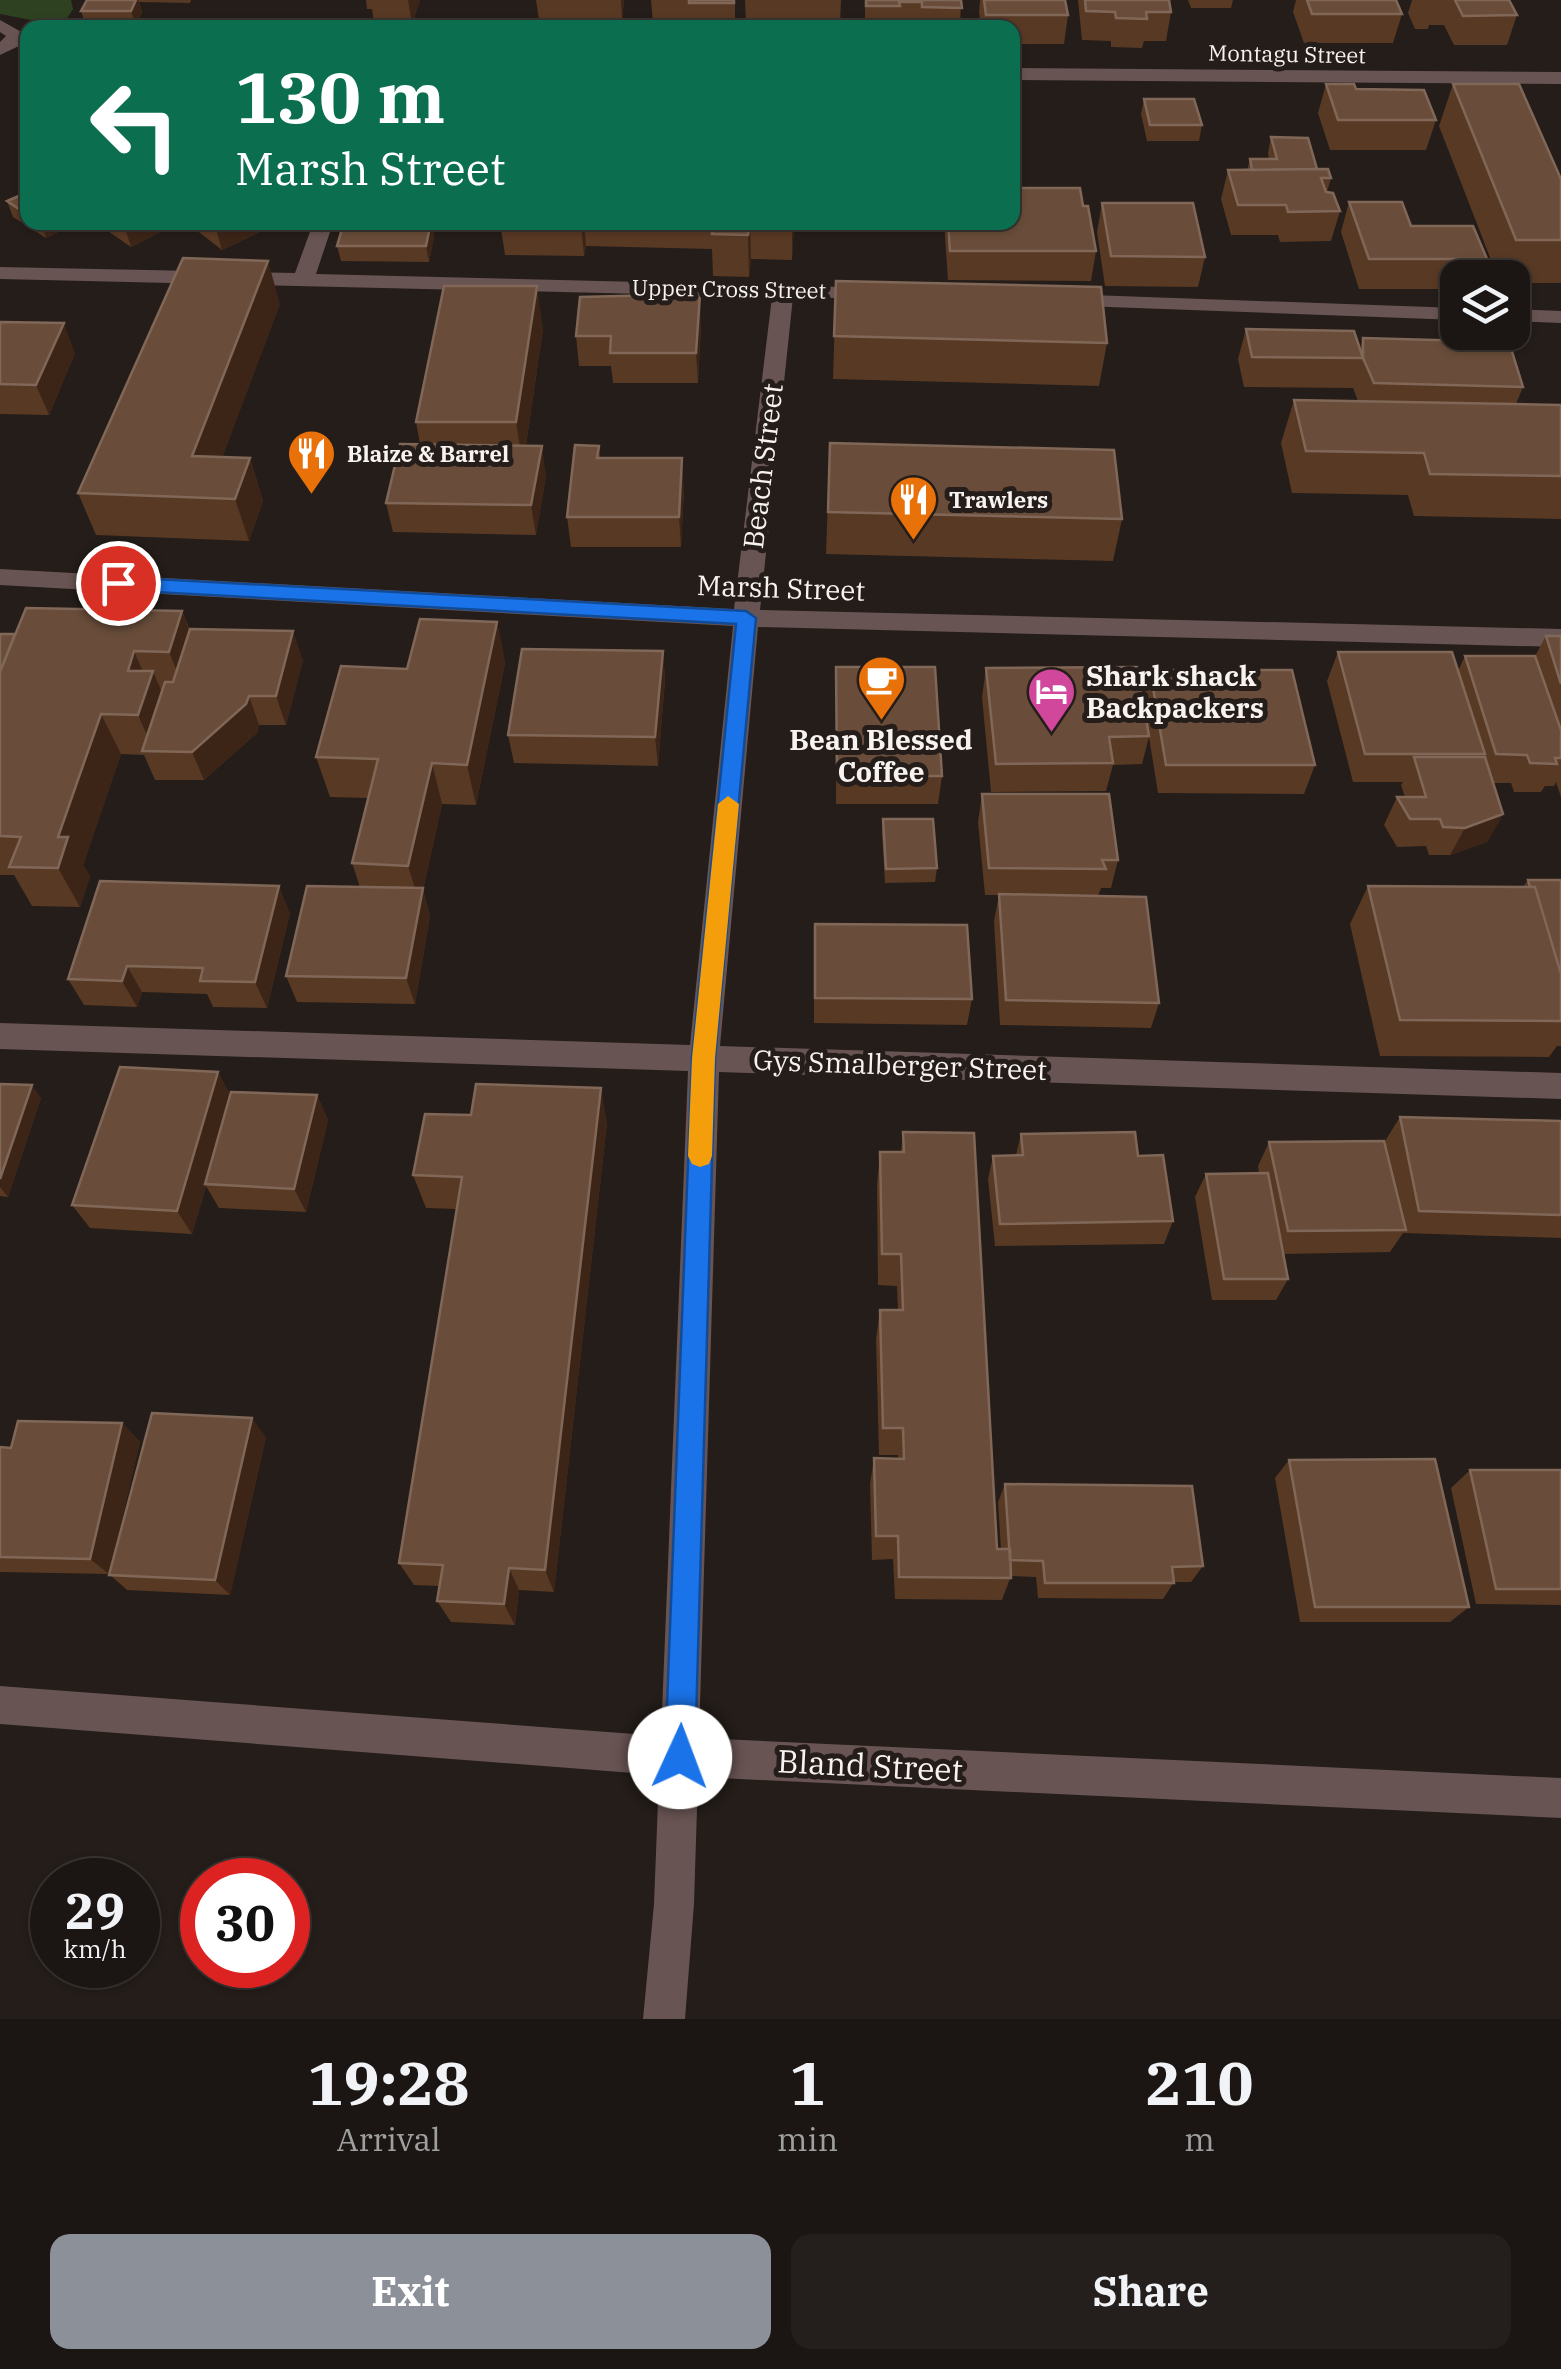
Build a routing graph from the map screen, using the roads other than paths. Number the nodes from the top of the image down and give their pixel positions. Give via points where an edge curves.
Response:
1 (0, 25) edge
2 (13, 44) edge
3 (1020, 74) edge
4 (1561, 78) edge
5 (321, 230) edge
6 (0, 273) edge
7 (304, 279) junction
8 (784, 290) junction
9 (902, 294) edge
10 (1041, 299) edge
11 (1440, 313) edge
12 (1530, 316) edge
13 (1561, 317) edge
14 (0, 576) edge
15 (746, 618) junction
16 (1561, 638) edge
17 (0, 1036) edge
18 (704, 1058) junction
19 (1561, 1086) edge
20 (0, 1705) edge
21 (680, 1757) junction
22 (1561, 1798) edge
23 (664, 2019) edge

1 - 2 street via 14,30
3 - 4 street, Montagu Street
5 - 7 street
6 - 7 street, Upper Cross Street
7 - 8 street, Upper Cross Street
8 - 9 street, Upper Cross Street
8 - 15 street, Beach Street
10 - 11 street
12 - 13 street
14 - 15 street, Marsh Street
15 - 16 street, Marsh Street
15 - 18 street, Beach Street
17 - 18 street, Gys Smalberger Street
18 - 19 street, Gys Smalberger Street
18 - 21 street, Beach Street
20 - 21 street, Bland Street
21 - 22 street, Bland Street
21 - 23 street, Beach Street

